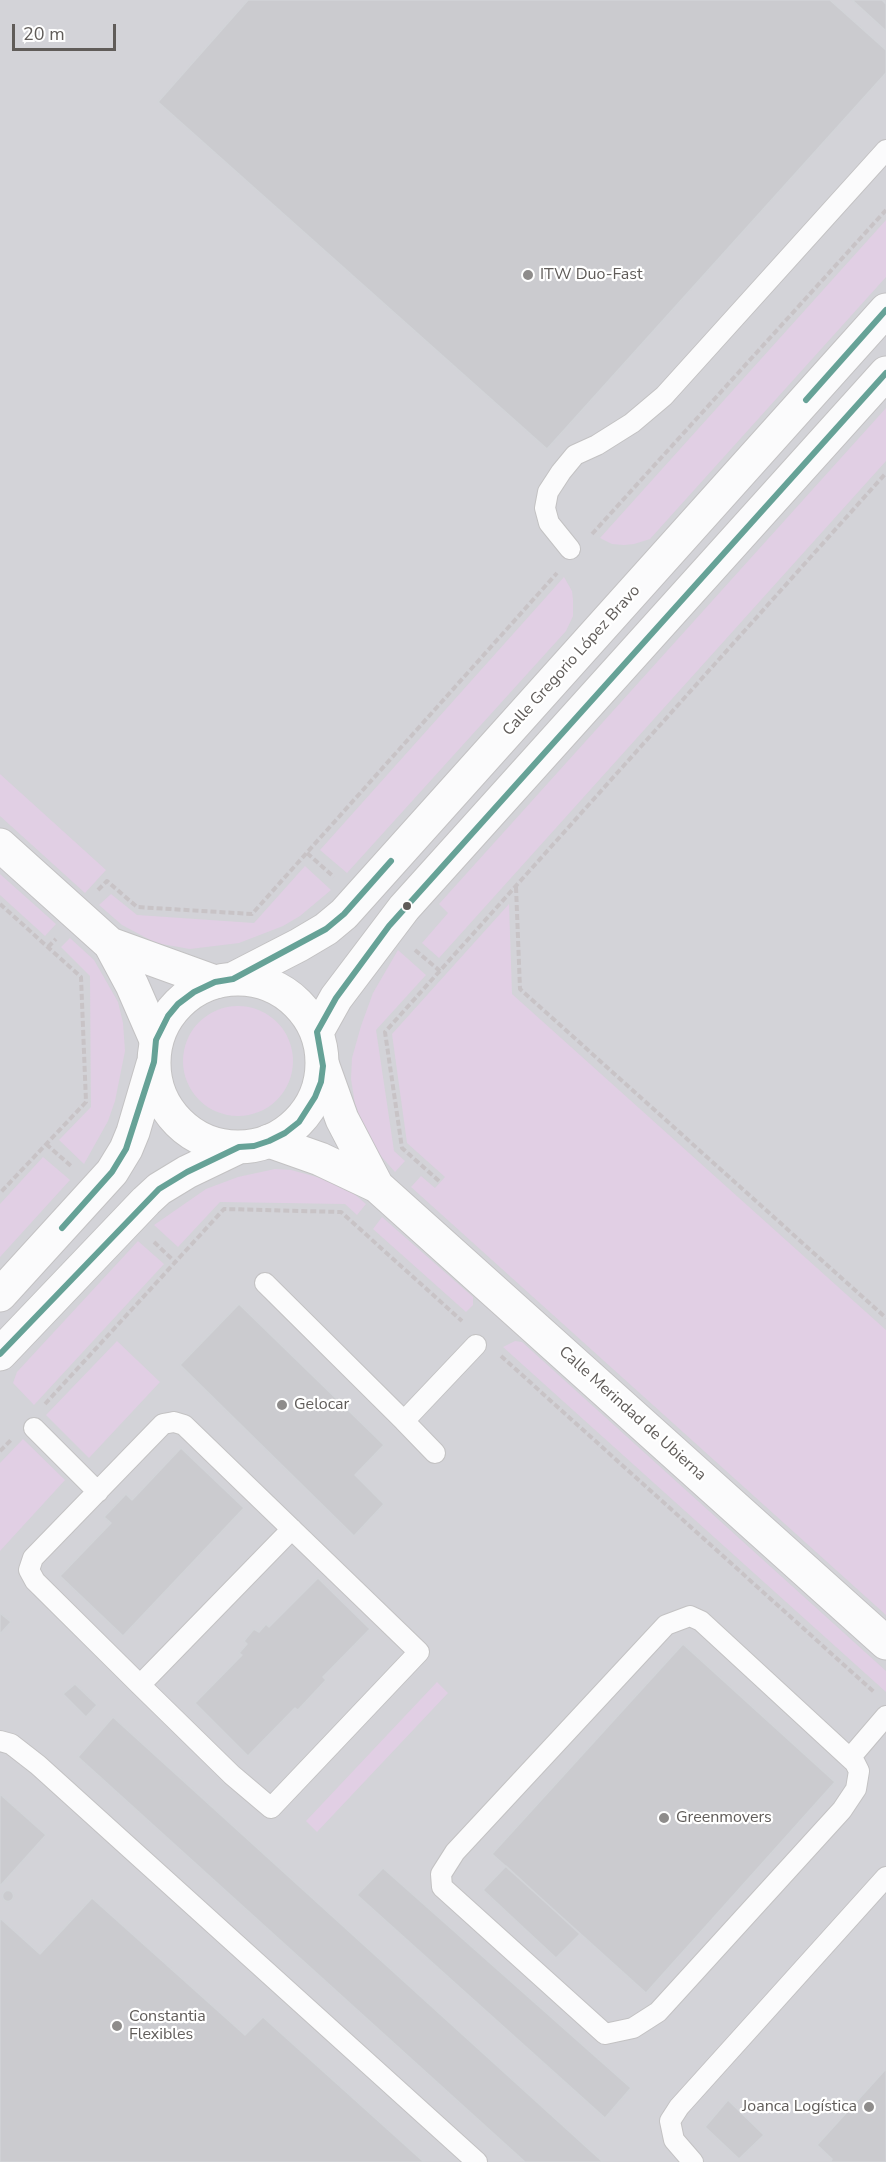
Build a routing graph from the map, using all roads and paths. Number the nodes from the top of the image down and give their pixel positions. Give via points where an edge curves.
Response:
1 (886, 150) edge
2 (886, 210) edge
3 (886, 310) edge
4 (886, 373) edge
5 (886, 473) edge
6 (591, 536) dead end
7 (570, 549) dead end
8 (560, 571) dead end
9 (0, 845) edge
10 (107, 881) dead end
11 (516, 886) junction
12 (0, 904) edge
13 (110, 944) junction
14 (224, 980) junction
15 (317, 1032) junction
16 (155, 1051) junction
17 (323, 1066) junction
18 (254, 1144) junction
19 (439, 1181) dead end
20 (377, 1186) junction
21 (0, 1193) edge
22 (265, 1283) dead end
23 (0, 1295) edge
24 (886, 1318) edge
25 (464, 1323) dead end
26 (476, 1344) dead end
27 (0, 1354) edge
28 (499, 1354) dead end
29 (43, 1406) dead end
30 (404, 1421) junction
31 (34, 1428) dead end
32 (14, 1436) dead end
33 (0, 1451) edge
34 (435, 1453) dead end
35 (98, 1492) junction
36 (292, 1529) junction
37 (886, 1643) edge
38 (140, 1685) junction
39 (877, 1695) dead end
40 (886, 1716) edge
41 (0, 1741) edge
42 (850, 1758) junction
43 (886, 1877) edge
44 (477, 2162) edge
45 (693, 2162) edge

1 - 7 lane via 664,396 632,423 575,455 561,472 548,492 545,508 549,523
2 - 6 path
3 - 14 main road, Calle Gregorio López Bravo via 344,914 299,945
4 - 15 main road via 404,908 336,998
5 - 11 path
8 - 10 path via 252,914 137,907
9 - 13 main road
11 - 19 path via 385,1032 402,1148
11 - 24 path via 520,989
12 - 21 path via 81,977 86,1102
13 - 14 main road
13 - 16 main road via 132,985
14 - 15 main road via 271,985 303,1010
14 - 16 main road via 194,992 178,1004 168,1016
15 - 17 main road
16 - 18 main road via 155,1079 160,1096 179,1124 221,1146
16 - 23 main road via 133,1132 112,1172
17 - 18 main road via 321,1082 299,1122 285,1133
17 - 20 main road, Calle Merindad de Ubierna via 342,1119
18 - 20 main road, Calle Merindad de Ubierna via 320,1159
18 - 27 main road via 187,1172 152,1195
20 - 37 main road, Calle Merindad de Ubierna
22 - 30 lane
25 - 29 path via 342,1212 224,1209
26 - 30 lane
28 - 39 path
30 - 34 lane
31 - 35 lane
32 - 33 path
35 - 36 lane via 163,1424 174,1422 184,1425
35 - 38 lane via 33,1558 29,1570 35,1581
36 - 38 lane
36 - 38 lane via 419,1652 271,1808
40 - 42 lane
41 - 44 lane via 11,1744 38,1765
42 - 42 lane via 701,1621 690,1616 678,1619 666,1625 455,1852 441,1874 442,1887 605,2034 633,2028 657,2012 842,1810 856,1789 859,1772
43 - 45 lane via 679,2107 670,2121 674,2140

